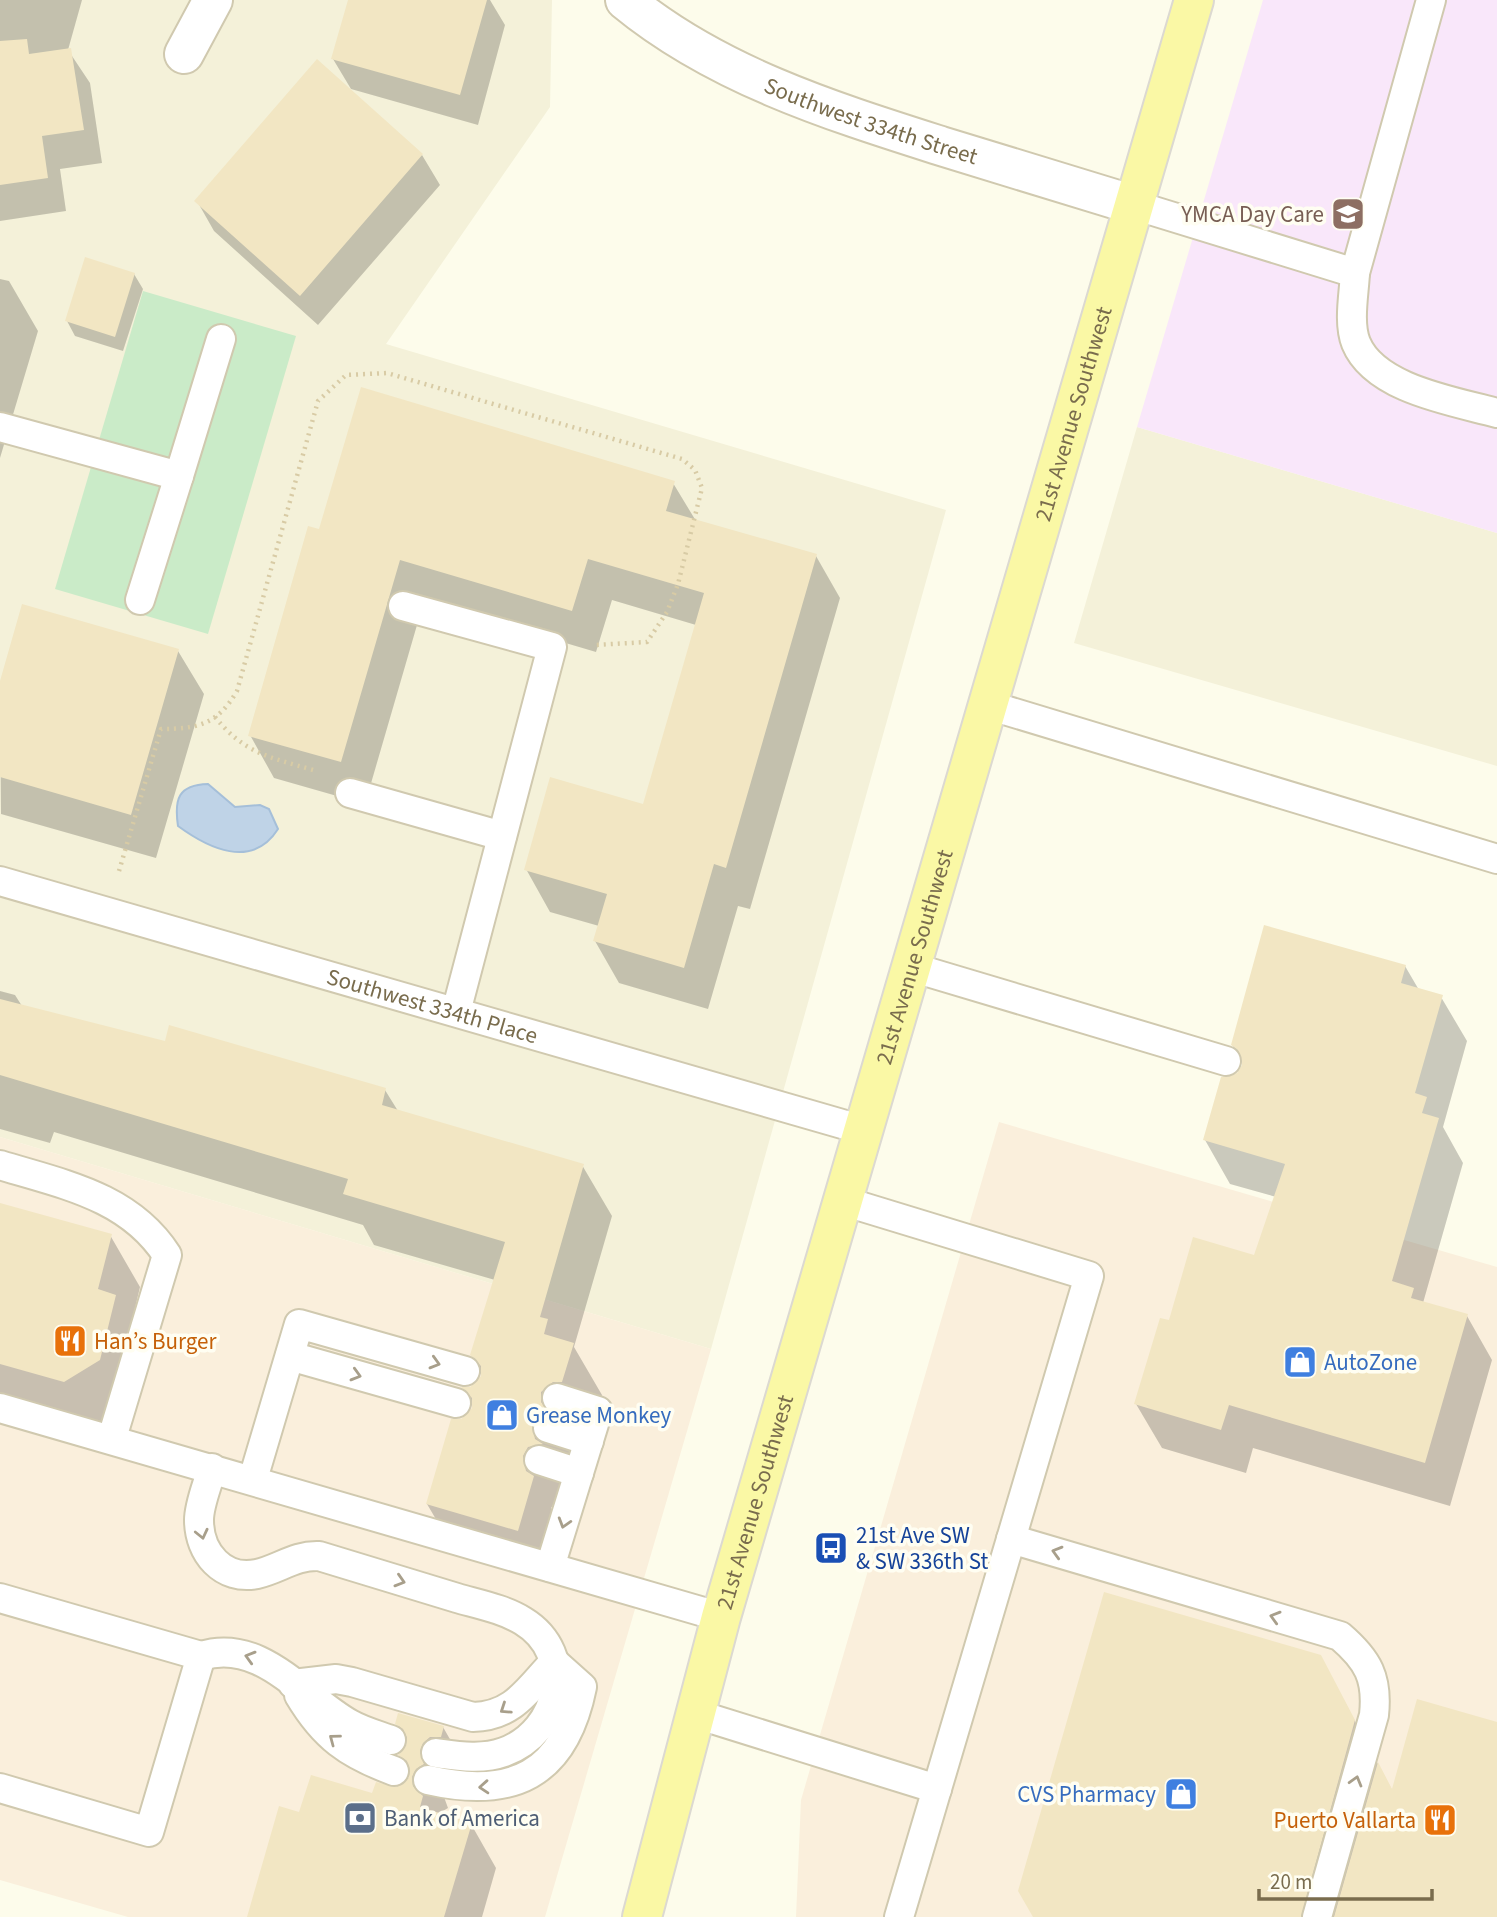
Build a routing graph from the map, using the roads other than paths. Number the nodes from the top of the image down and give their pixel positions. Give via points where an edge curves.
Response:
1 (213, 0) edge
2 (625, 0) edge
3 (1194, 0) edge
4 (1431, 0) edge
5 (184, 54) dead end
6 (1134, 205) junction
7 (1355, 273) junction
8 (221, 339) dead end
9 (1497, 413) edge
10 (0, 427) edge
11 (179, 476) junction
12 (140, 600) dead end
13 (403, 606) dead end
14 (988, 705) junction
15 (349, 793) road end
16 (502, 836) junction
17 (1497, 859) edge
18 (0, 881) edge
19 (911, 967) junction
20 (456, 1012) junction
21 (1226, 1061) dead end
22 (863, 1130) junction
23 (0, 1166) edge
24 (843, 1201) junction
25 (290, 1356) junction
26 (465, 1371) dead end
27 (557, 1398) dead end
28 (456, 1403) dead end
29 (0, 1408) edge
30 (548, 1428) dead end
31 (111, 1438) junction
32 (589, 1441) junction
33 (539, 1460) dead end
34 (212, 1468) junction
35 (579, 1473) junction
36 (253, 1479) junction
37 (1012, 1539) junction
38 (550, 1567) junction
39 (0, 1598) edge
40 (722, 1617) junction
41 (201, 1656) junction
42 (554, 1662) junction
43 (292, 1684) junction
44 (696, 1714) junction
45 (391, 1740) dead end
46 (436, 1753) dead end
47 (394, 1770) dead end
48 (428, 1780) dead end
49 (0, 1788) edge
50 (937, 1789) junction
51 (642, 1917) edge
52 (899, 1917) edge
53 (1317, 1917) edge

1 - 5 street
2 - 6 street, Southwest 334th Street via 726,64 805,101
3 - 6 main road, 21st Avenue Southwest
4 - 7 lane
6 - 7 lane
6 - 14 main road, 21st Avenue Southwest
7 - 9 lane via 1355,341 1368,363 1387,378
8 - 11 lane
10 - 11 lane
11 - 12 lane
13 - 16 lane via 552,647
14 - 17 lane
14 - 19 main road, 21st Avenue Southwest
15 - 16 lane
16 - 20 lane
18 - 20 lane, Southwest 334th Place
19 - 21 lane
19 - 22 main road, 21st Avenue Southwest
20 - 22 lane, Southwest 334th Place
22 - 24 main road, 21st Avenue Southwest
23 - 31 lane via 110,1202 143,1226 167,1255
24 - 37 lane via 1089,1276
24 - 40 main road, 21st Avenue Southwest
25 -> 26 lane via 299,1324
25 -> 28 lane
25 - 36 lane
27 - 32 lane via 598,1410
29 - 31 lane
30 - 32 lane
31 - 34 lane
32 - 35 lane
33 - 35 lane
34 - 36 lane
34 -> 42 lane via 199,1519 208,1555 224,1571 257,1574 289,1561 319,1556 506,1613 538,1633
35 -> 38 lane
36 - 38 lane
37 - 50 lane
53 -> 37 lane via 1374,1715 1377,1693 1370,1670 1356,1650 1340,1636
38 - 40 lane
39 - 41 lane
40 - 44 main road, 21st Avenue Southwest
43 -> 41 lane via 265,1662 228,1651
41 - 49 lane via 149,1832
42 -> 43 lane via 507,1711 492,1717 473,1717 336,1679
42 - 46 lane via 558,1683 548,1714 519,1744 486,1756
42 -> 48 lane via 582,1688 564,1741 550,1758 533,1773 483,1788
43 - 45 lane via 350,1724
47 -> 43 lane via 356,1755 327,1735
44 - 50 lane
44 - 51 main road, 21st Avenue Southwest
50 - 52 lane

